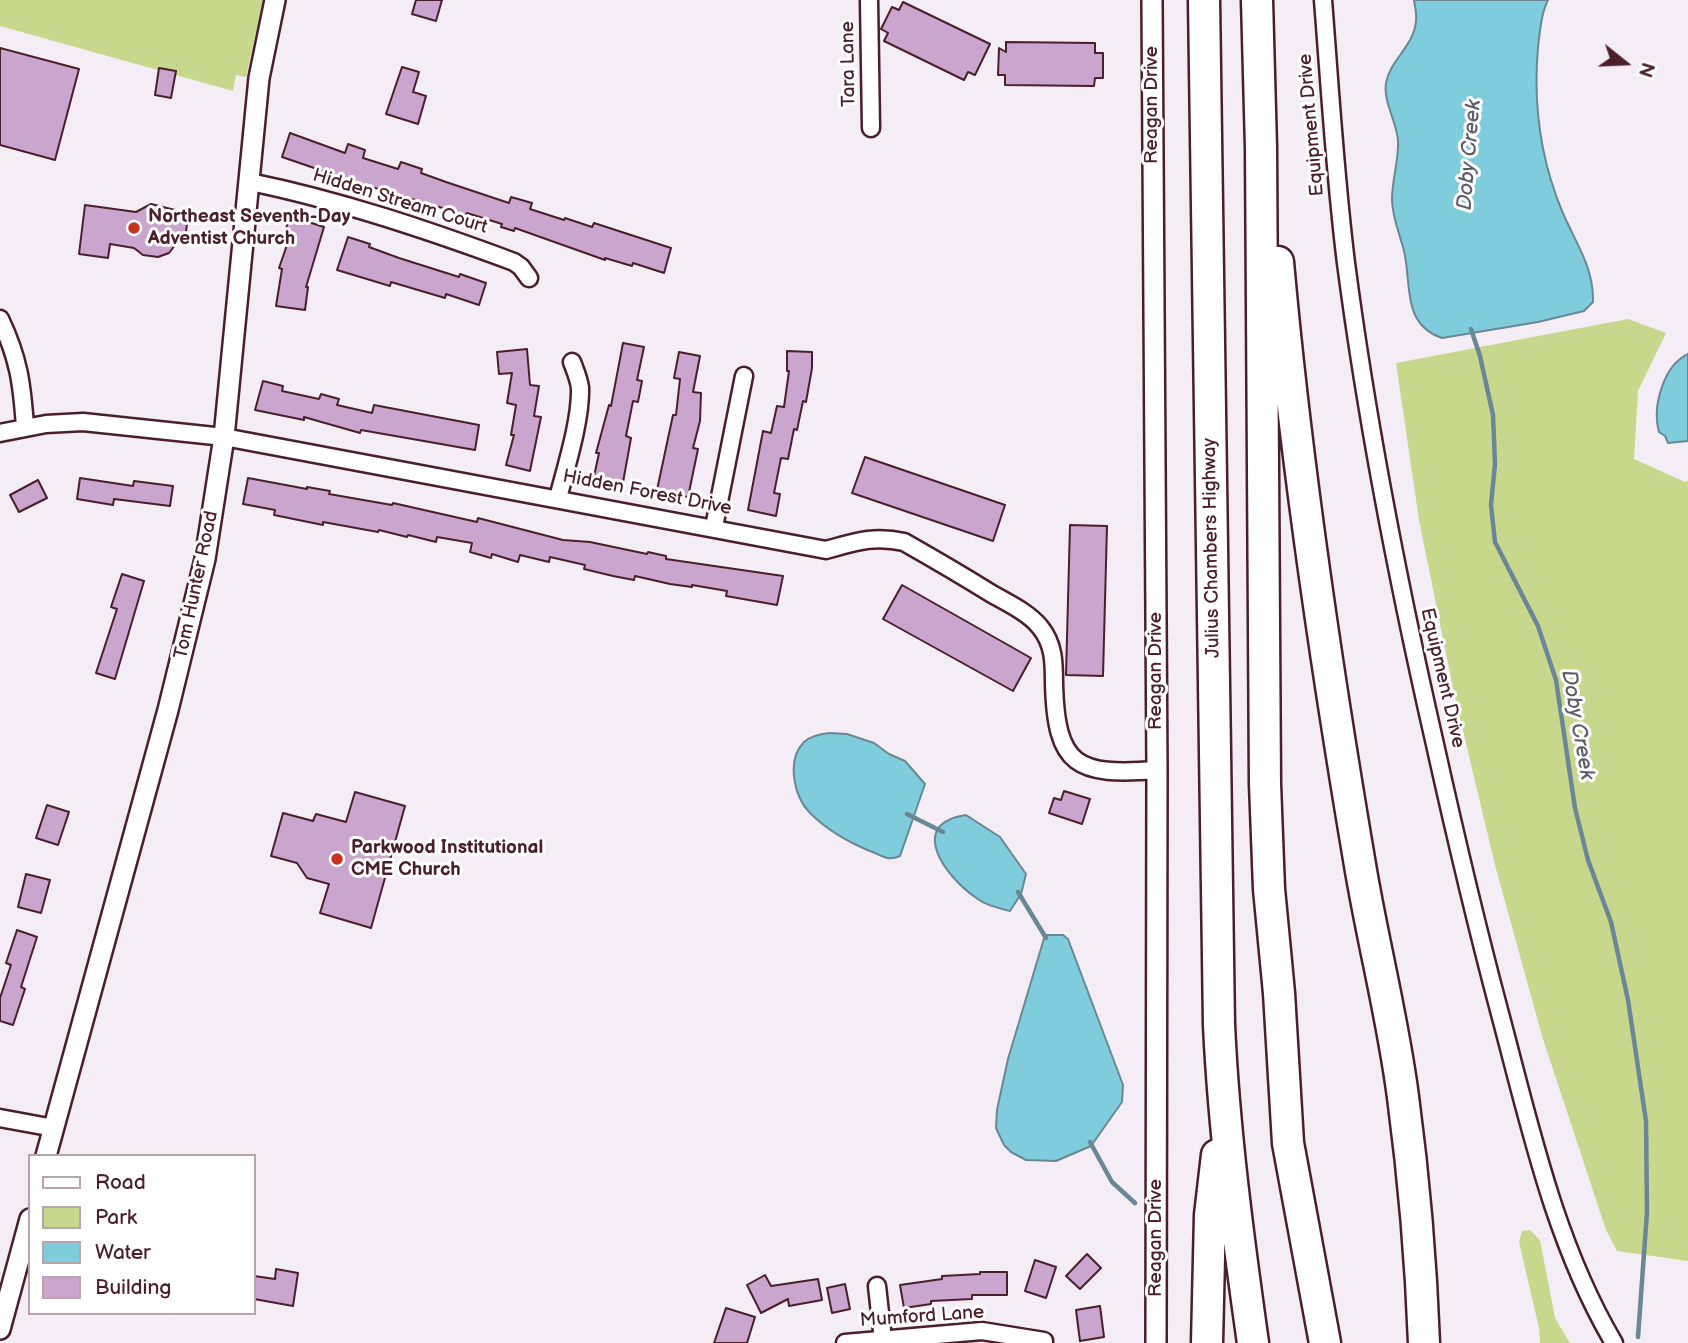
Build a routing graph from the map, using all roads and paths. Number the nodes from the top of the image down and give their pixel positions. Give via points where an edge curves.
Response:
1 (275, 0) edge
2 (869, 0) edge
3 (1152, 0) edge
4 (1204, 0) edge
5 (1323, 0) edge
6 (1257, 13) edge
7 (871, 128) dead end
8 (250, 182) junction
9 (529, 278) dead end
10 (0, 319) edge
11 (572, 362) dead end
12 (744, 376) dead end
13 (25, 427) junction
14 (0, 433) edge
15 (224, 437) junction
16 (558, 498) junction
17 (714, 527) junction
18 (1157, 770) junction
19 (1224, 1095) junction
20 (0, 1118) edge
21 (54, 1128) junction
22 (47, 1154) edge
23 (28, 1226) edge
24 (877, 1286) dead end
25 (0, 1329) edge
26 (982, 1337) edge
27 (883, 1340) junction
28 (1044, 1341) edge
29 (845, 1343) edge
30 (1156, 1343) edge
31 (1207, 1343) edge
32 (1253, 1343) edge
33 (1325, 1343) edge
34 (1424, 1343) edge
35 (1614, 1343) edge

1 - 8 street, Tom Hunter Road via 259,78
2 - 7 street, Tara Lane
3 - 18 street, Reagan Drive
4 - 19 highway, Julius Chambers Highway via 1219,1024
5 - 35 street, Equipment Drive via 1348,277 1408,623 1466,880 1528,1119 1562,1232
6 - 33 highway via 1269,889 1287,1143
6 - 34 highway via 1287,360 1360,865 1403,1095
8 - 9 street, Hidden Stream Court via 305,194 457,241 514,262
8 - 15 street, Tom Hunter Road
10 - 13 street via 21,374
11 - 16 street via 580,388
12 - 17 street
13 - 14 street, Hidden Forest Drive
13 - 15 street, Hidden Forest Drive via 83,422
15 - 16 street, Hidden Forest Drive
15 - 21 street, Tom Hunter Road via 195,606
16 - 17 street, Hidden Forest Drive
17 - 18 street, Hidden Forest Drive via 826,550 870,539 904,542 1040,626 1051,645 1055,713 1066,752 1100,770
18 - 30 street, Reagan Drive
19 - 31 highway via 1210,1215
19 - 32 highway
20 - 21 street
21 - 22 street, Tom Hunter Road
23 - 25 street
24 - 27 street
26 - 27 street, Mumford Lane
26 - 28 street, Mumford Lane via 1008,1334
27 - 29 street, Mumford Lane

